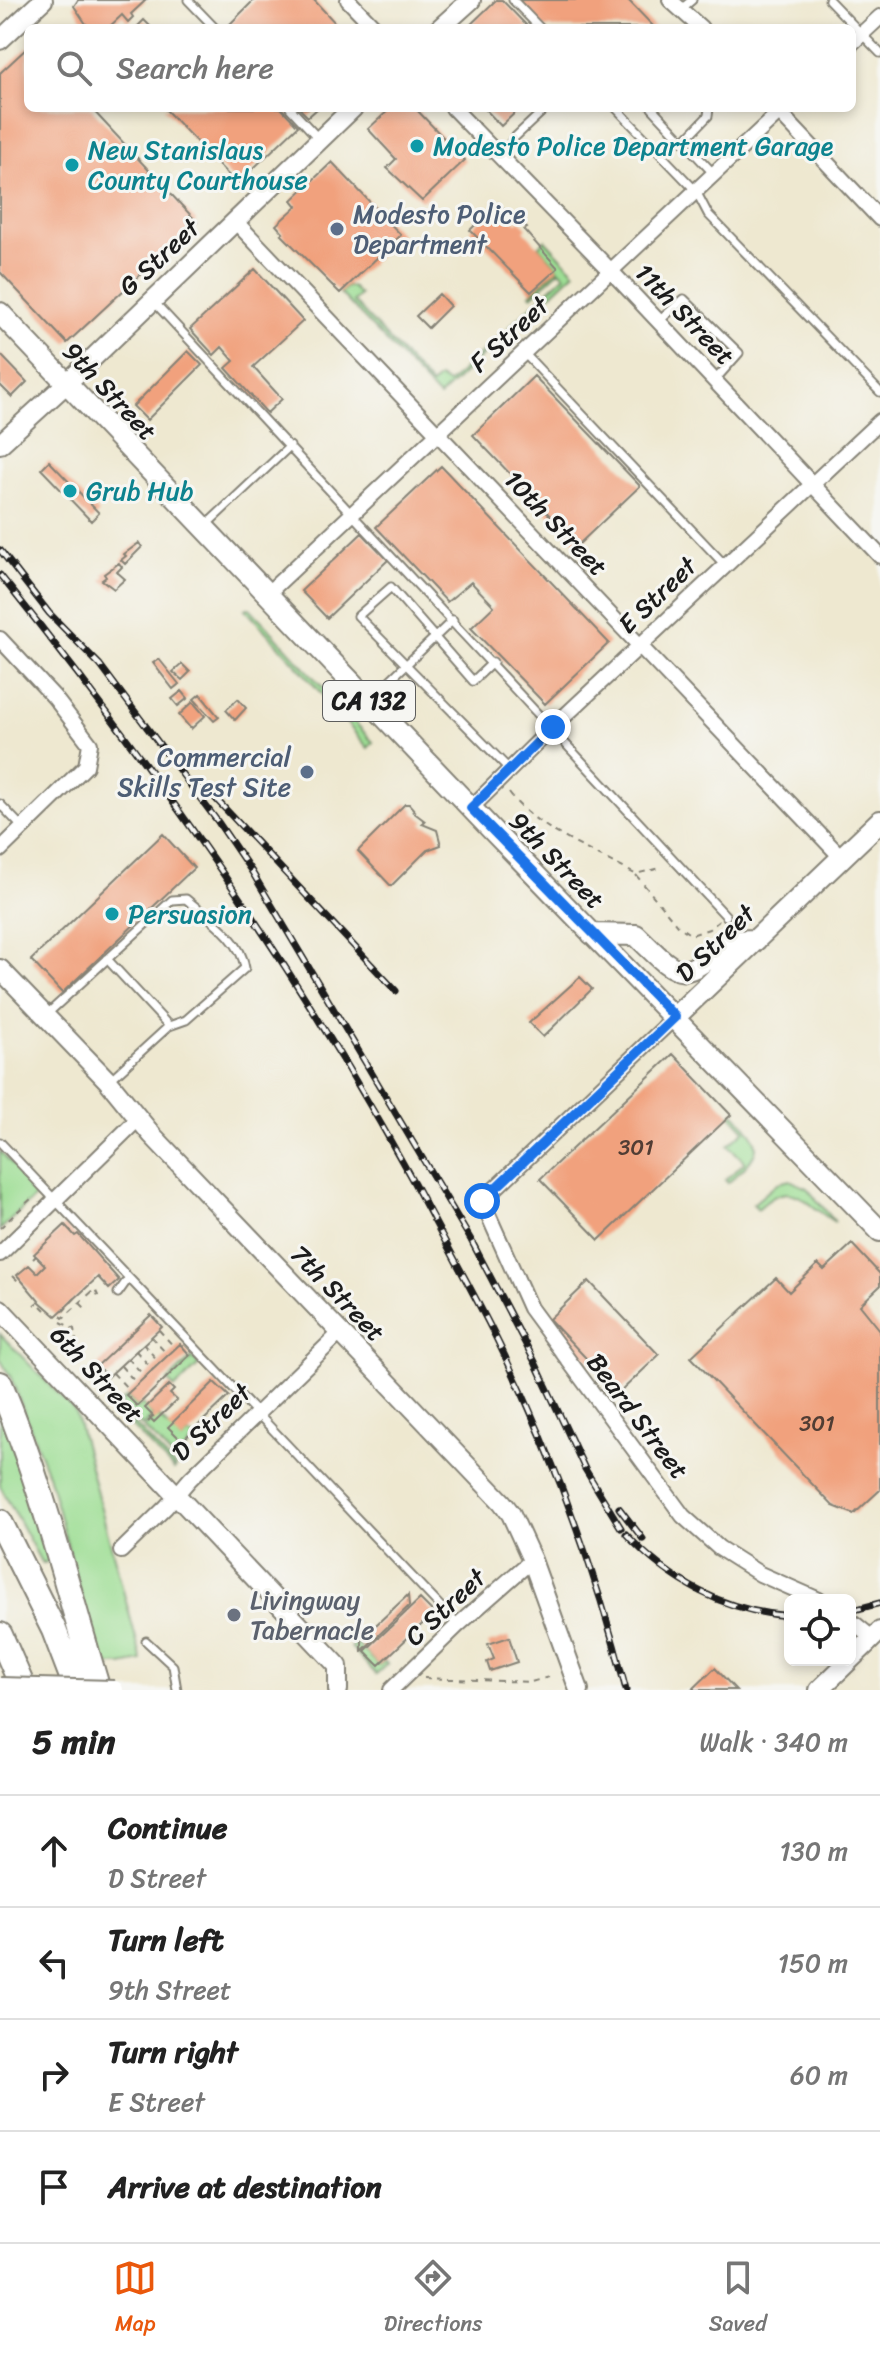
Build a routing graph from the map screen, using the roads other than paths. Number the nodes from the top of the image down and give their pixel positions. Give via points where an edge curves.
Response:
1 (188, 0) edge
2 (348, 0) edge
3 (471, 0) edge
4 (513, 0) edge
5 (829, 0) edge
6 (35, 2) edge
7 (681, 3) edge
8 (880, 17) edge
9 (211, 24) edge
10 (371, 24) edge
11 (444, 24) edge
12 (536, 24) edge
13 (698, 24) edge
14 (846, 24) edge
15 (857, 39) edge
16 (0, 40) edge
17 (880, 53) edge
18 (294, 112) edge
19 (349, 112) edge
20 (457, 112) edge
21 (542, 112) edge
22 (620, 112) edge
23 (656, 112) edge
24 (708, 112) edge
25 (776, 112) edge
26 (782, 112) edge
27 (320, 139) junction
28 (684, 141) junction
29 (502, 157) junction
30 (714, 174) junction
31 (696, 191) junction
32 (880, 219) edge
33 (235, 221) junction
34 (611, 271) junction
35 (152, 299) junction
36 (0, 313) edge
37 (659, 321) junction
38 (524, 353) junction
39 (715, 380) junction
40 (67, 383) junction
41 (880, 392) edge
42 (880, 421) edge
43 (437, 434) junction
44 (0, 444) edge
45 (290, 446) junction
46 (813, 484) junction
47 (353, 512) junction
48 (204, 527) junction
49 (880, 556) edge
50 (724, 564) junction
51 (267, 594) junction
52 (453, 620) junction
53 (434, 638) junction
54 (0, 639) edge
55 (640, 644) junction
56 (493, 662) junction
57 (405, 665) junction
58 (368, 700) junction
59 (553, 727) junction
60 (506, 775) junction
61 (0, 804) edge
62 (471, 808) junction
63 (880, 821) edge
64 (23, 828) junction
65 (0, 850) edge
66 (842, 858) junction
67 (726, 916) road end
68 (592, 934) junction
69 (756, 940) junction
70 (107, 959) junction
71 (0, 969) edge
72 (45, 1015) junction
73 (675, 1017) junction
74 (169, 1026) junction
75 (108, 1081) junction
76 (138, 1119) junction
77 (0, 1142) edge
78 (56, 1201) junction
79 (482, 1201) joint
80 (880, 1231) edge
81 (0, 1254) edge
82 (128, 1279) junction
83 (118, 1293) dead end
84 (0, 1309) edge
85 (340, 1333) junction
86 (0, 1384) edge
87 (257, 1414) junction
88 (176, 1495) junction
89 (0, 1522) edge
90 (121, 1551) dead end
91 (532, 1560) junction
92 (805, 1594) edge
93 (856, 1623) edge
94 (458, 1625) junction
95 (876, 1634) edge
96 (146, 1641) dead end
97 (3, 1644) edge
98 (0, 1687) edge
99 (24, 1690) edge
100 (77, 1690) edge
101 (98, 1690) edge
102 (114, 1690) edge
103 (177, 1690) edge
104 (338, 1690) edge
105 (391, 1690) edge
106 (579, 1690) edge
107 (819, 1690) edge

1 - 9 lane
2 - 10 street
3 - 11 street
4 - 12 lane
5 - 14 lane
6 - 16 street
7 - 13 street
8 - 15 street
15 - 17 lane
18 - 27 lane
19 - 27 street, G Street
20 - 29 street, 11th Street
21 - 29 lane
22 - 31 lane
23 - 28 lane
24 - 28 lane
25 - 30 street, F Street
26 - 32 street
27 - 33 street, G Street
28 - 30 lane
29 - 34 street, 11th Street
30 - 31 street, F Street
31 - 34 street, F Street
31 - 41 lane via 708,214
33 - 35 street, G Street
33 - 43 street, 10th Street
34 - 37 street, 11th Street
34 - 38 street, F Street
35 - 40 street, G Street
35 - 45 lane
36 - 40 main road, 9th Street / CA 132
37 - 39 street, 11th Street
37 - 39 lane via 684,299 739,353
38 - 43 street, F Street
38 - 50 lane
39 - 46 street, 11th Street
40 - 44 street, G Street
40 - 48 main road, 9th Street / CA 132
42 - 46 street, E Street
43 - 47 street, F Street
43 - 55 street, 10th Street
45 - 47 lane
45 - 48 lane
46 - 49 street, 11th Street
46 - 50 street, E Street
47 - 51 street, F Street
47 - 52 lane
48 - 51 main road, 9th Street / CA 132
50 - 55 street, E Street
51 - 58 main road, 9th Street / CA 132
52 - 53 lane
52 - 56 lane
53 - 56 lane via 473,681
53 - 57 lane
53 - 57 lane via 391,587 358,616
54 - 64 street via 90,744 86,766
55 - 59 street, E Street
55 - 66 street, 10th Street
56 - 59 lane
57 - 58 lane
57 - 60 lane
58 - 62 main road, 9th Street / CA 132
59 - 60 street, E Street
59 - 67 lane
60 - 62 street, E Street
61 - 64 lane
62 - 68 main road, 9th Street / CA 132
63 - 66 main road, D Street
64 - 65 street
66 - 69 main road, D Street
68 - 69 main road via 636,935 679,971 700,966 728,941
68 - 73 main road, 9th Street / CA 132
69 - 73 main road, D Street
70 - 72 lane
70 - 74 lane
70 - 74 lane via 172,900 186,899 228,936 243,954 245,968 186,1020
71 - 72 street, 7th Street
72 - 75 street, 7th Street
73 - 79 street, D Street
73 - 80 main road, 9th Street
74 - 75 lane
75 - 76 street, 7th Street
76 - 78 street
76 - 85 street, 7th Street
77 - 78 lane
78 - 81 street
78 - 82 lane
79 - 92 street, Beard Street via 530,1308 683,1516 719,1548
82 - 83 lane
82 - 87 lane
84 - 88 street, 6th Street
85 - 87 street, D Street
85 - 91 street, 7th Street via 502,1502
86 - 101 highway via 48,1512
87 - 88 street, D Street
87 - 94 lane
88 - 90 street, D Street
88 - 104 street, 6th Street via 338,1666
89 - 100 highway via 54,1630
91 - 94 street, C Street
91 - 106 street, 7th Street
93 - 95 street
94 - 105 street, C Street
95 - 107 street
96 - 103 lane via 173,1666
97 - 99 highway
98 - 102 street, bridge

